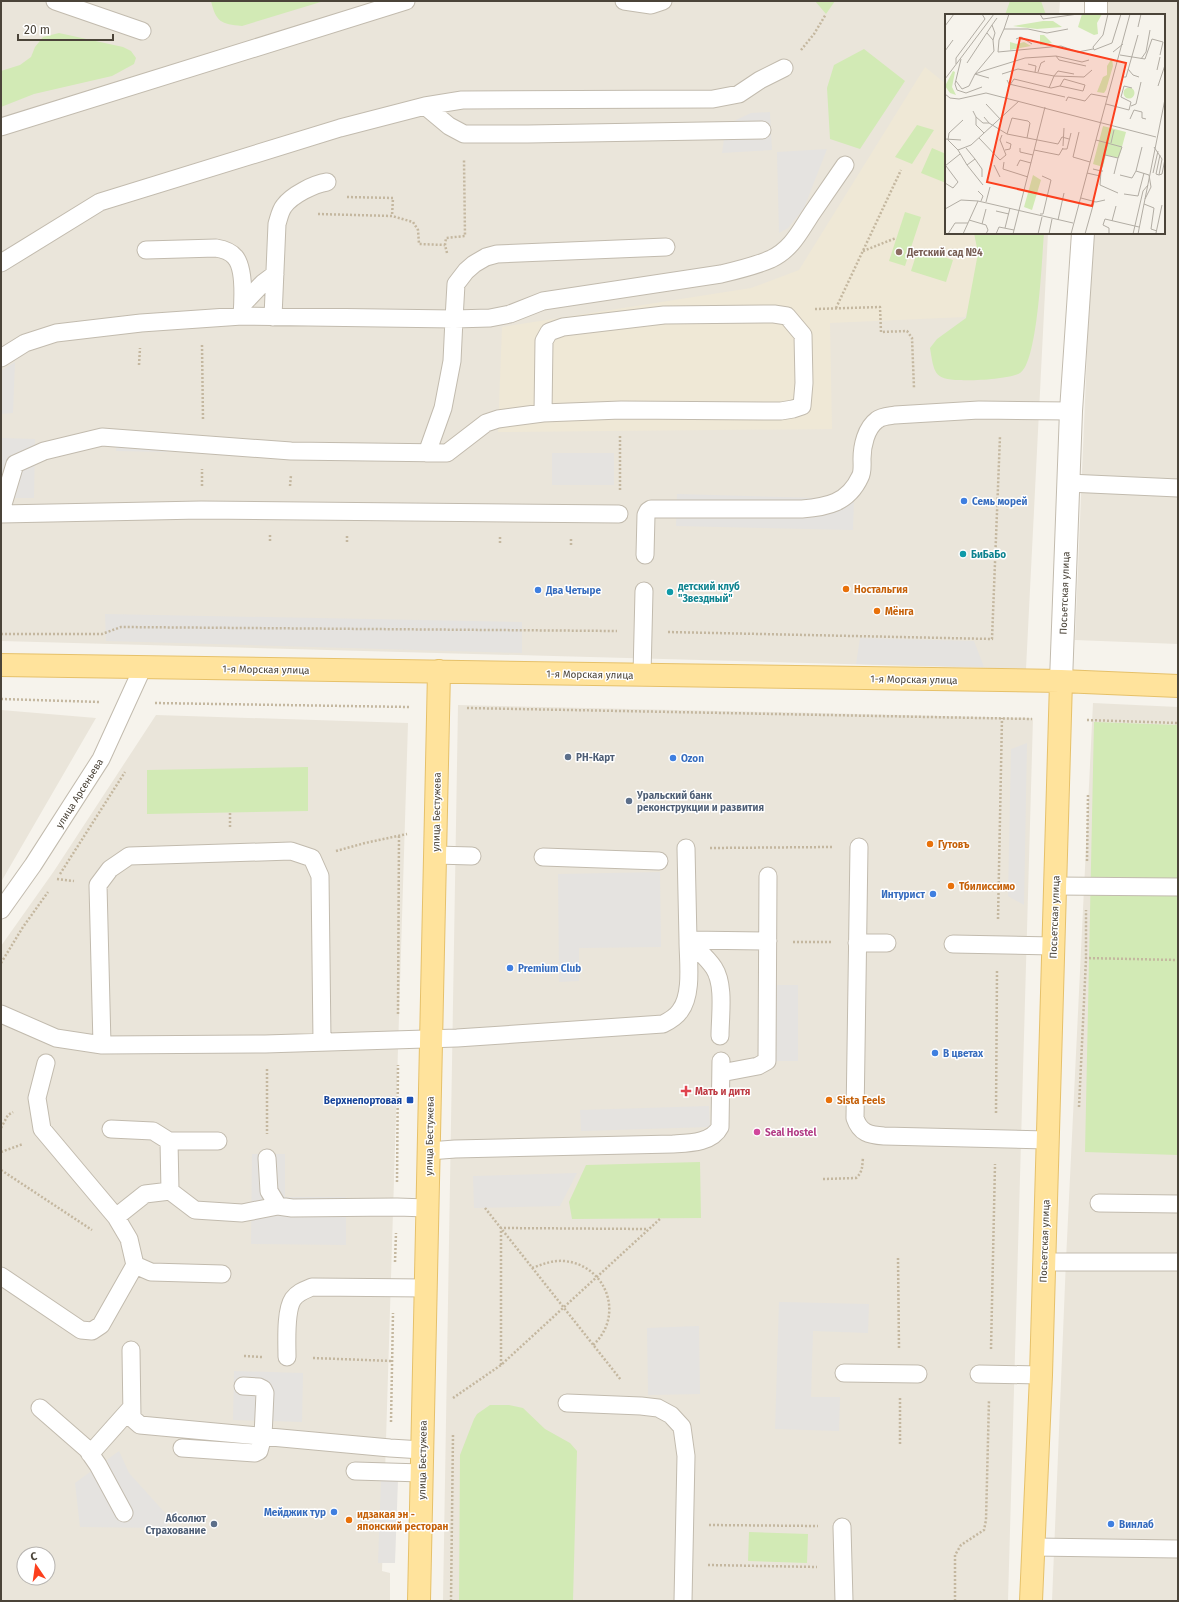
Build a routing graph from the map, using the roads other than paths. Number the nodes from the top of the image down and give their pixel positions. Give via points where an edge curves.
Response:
1 (55, 1) edge
2 (406, 1) edge
3 (624, 1) edge
4 (663, 1) edge
5 (1096, 1) edge
6 (1096, 14) edge
7 (142, 31) dead end
8 (784, 68) dead end
9 (425, 106) junction
10 (1, 128) edge
11 (762, 130) dead end
12 (845, 165) dead end
13 (327, 182) dead end
14 (1083, 234) edge
15 (666, 247) dead end
16 (146, 250) dead end
17 (1, 263) edge
18 (275, 274) junction
19 (242, 310) junction
20 (273, 317) junction
21 (454, 319) junction
22 (1, 358) edge
23 (1071, 411) junction
24 (543, 413) junction
25 (427, 453) junction
26 (1068, 483) junction
27 (1178, 488) edge
28 (1, 511) edge
29 (1, 514) edge
30 (619, 514) road end
31 (645, 555) dead end
32 (644, 591) dead end
33 (1, 665) edge
34 (143, 667) junction
35 (439, 671) junction
36 (642, 674) junction
37 (1061, 681) junction
38 (1178, 686) edge
39 (859, 847) dead end
40 (686, 848) road end
41 (435, 855) junction
42 (472, 856) dead end
43 (543, 857) dead end
44 (659, 860) dead end
45 (768, 876) dead end
46 (1055, 886) junction
47 (1178, 887) edge
48 (1, 910) edge
49 (688, 940) junction
50 (768, 941) junction
51 (857, 943) junction
52 (887, 943) dead end
53 (954, 944) dead end
54 (1053, 946) junction
55 (1, 1014) edge
56 (720, 1036) dead end
57 (431, 1038) junction
58 (322, 1041) junction
59 (102, 1045) junction
60 (46, 1063) dead end
61 (111, 1129) dead end
62 (1048, 1140) junction
63 (169, 1141) junction
64 (218, 1141) dead end
65 (429, 1152) junction
66 (267, 1158) road end
67 (170, 1191) junction
68 (1098, 1203) dead end
69 (1178, 1204) edge
70 (278, 1206) junction
71 (427, 1208) junction
72 (116, 1217) junction
73 (1044, 1262) junction
74 (1178, 1262) edge
75 (135, 1265) junction
76 (222, 1274) dead end
77 (1, 1276) edge
78 (426, 1288) junction
79 (131, 1350) dead end
80 (287, 1357) road end
81 (844, 1373) dead end
82 (918, 1374) dead end
83 (979, 1374) dead end
84 (1041, 1375) junction
85 (243, 1386) dead end
86 (567, 1403) dead end
87 (40, 1408) dead end
88 (131, 1408) junction
89 (263, 1436) junction
90 (182, 1448) dead end
91 (422, 1450) junction
92 (90, 1454) junction
93 (355, 1471) dead end
94 (422, 1472) junction
95 (124, 1513) dead end
96 (842, 1527) road end
97 (1034, 1547) junction
98 (1178, 1549) edge
99 (419, 1601) edge
100 (683, 1601) edge
101 (844, 1601) edge
102 (1031, 1601) edge

1 - 7 lane
2 - 10 lane
3 - 4 lane via 652,5
5 - 6 street
8 - 9 lane via 739,94 713,99 462,100
9 - 11 lane via 449,126 464,134
9 - 17 lane via 340,128 100,202
12 - 21 lane via 799,234 788,247 772,258 721,274 543,301 510,314 490,318
13 - 18 lane via 308,188 284,205 280,212 277,224
14 - 23 street, Посьетская улица
15 - 21 lane via 497,254 486,257 466,270 456,284
16 - 19 lane via 216,248 235,256 241,269
18 - 19 lane via 263,283
18 - 20 lane
19 - 20 lane
19 - 22 lane via 56,333 26,344
20 - 21 lane
21 - 25 lane via 452,361 444,408
23 - 26 street, Посьетская улица
23 - 31 lane via 979,410 878,419 868,430 862,450 861,476 840,502 820,508 802,509 651,509 646,515
24 - 24 lane via 544,341 549,332 563,327 664,315 774,314 787,316 803,335 802,406 793,409
24 - 25 lane via 486,423 447,453
25 - 28 lane via 291,451 102,437 44,451 15,464
26 - 27 lane
26 - 37 street, Посьетская улица
29 - 30 lane via 202,510
32 - 36 lane
33 - 34 main road, 1-я Морская улица
34 - 35 main road, 1-я Морская улица
34 - 48 lane, улица Арсеньева via 102,759
35 - 36 main road, 1-я Морская улица
35 - 41 main road, улица Бестужева
36 - 37 main road, 1-я Морская улица
37 - 38 main road, 1-я Морская улица
37 - 46 main road, Посьетская улица
39 - 51 lane
40 - 49 lane
41 - 42 lane
41 - 57 main road, улица Бестужева
43 - 44 lane
45 - 50 lane
46 - 47 lane
46 - 54 main road, Посьетская улица
49 - 50 lane
49 - 56 lane via 706,956 720,979
49 - 57 lane via 688,994 681,1011 663,1024
50 - 65 lane via 767,1061 758,1066 721,1067 720,1127 715,1134 696,1142 673,1144 456,1149
51 - 52 lane
51 - 62 lane via 855,1118 858,1126 865,1132 884,1136
53 - 54 lane
54 - 62 main road, Посьетская улица
55 - 59 lane via 56,1038
57 - 58 lane
57 - 65 main road, улица Бестужева
58 - 59 lane
58 - 59 lane via 320,876 312,858 291,851 129,856 110,869 98,885
60 - 72 lane via 37,1098 42,1129
61 - 63 lane via 153,1131
62 - 73 main road, Посьетская улица
63 - 64 lane
63 - 67 lane
65 - 71 main road, улица Бестужева
66 - 70 lane via 269,1191
67 - 70 lane via 195,1210 242,1213
67 - 72 lane via 145,1194
68 - 69 lane
70 - 71 lane
71 - 78 main road, улица Бестужева
72 - 75 lane via 129,1239
73 - 74 lane
73 - 84 main road, Посьетская улица
75 - 76 lane via 151,1272
75 - 77 lane via 101,1325 92,1332 81,1330
78 - 80 lane via 312,1287 300,1292 293,1299 289,1312
78 - 91 main road, улица Бестужева
79 - 88 lane
81 - 82 lane
83 - 84 lane
84 - 97 main road, Посьетская улица
85 - 89 lane via 259,1387 265,1393
86 - 100 lane via 658,1408 671,1415 682,1427 686,1456
87 - 92 lane
88 - 89 lane via 132,1418 140,1425
88 - 92 lane
89 - 90 lane via 259,1451 255,1453
89 - 91 lane
91 - 94 main road, улица Бестужева
92 - 95 lane
93 - 94 lane
94 - 99 main road, улица Бестужева
96 - 101 lane
97 - 98 lane
97 - 102 main road, Посьетская улица

